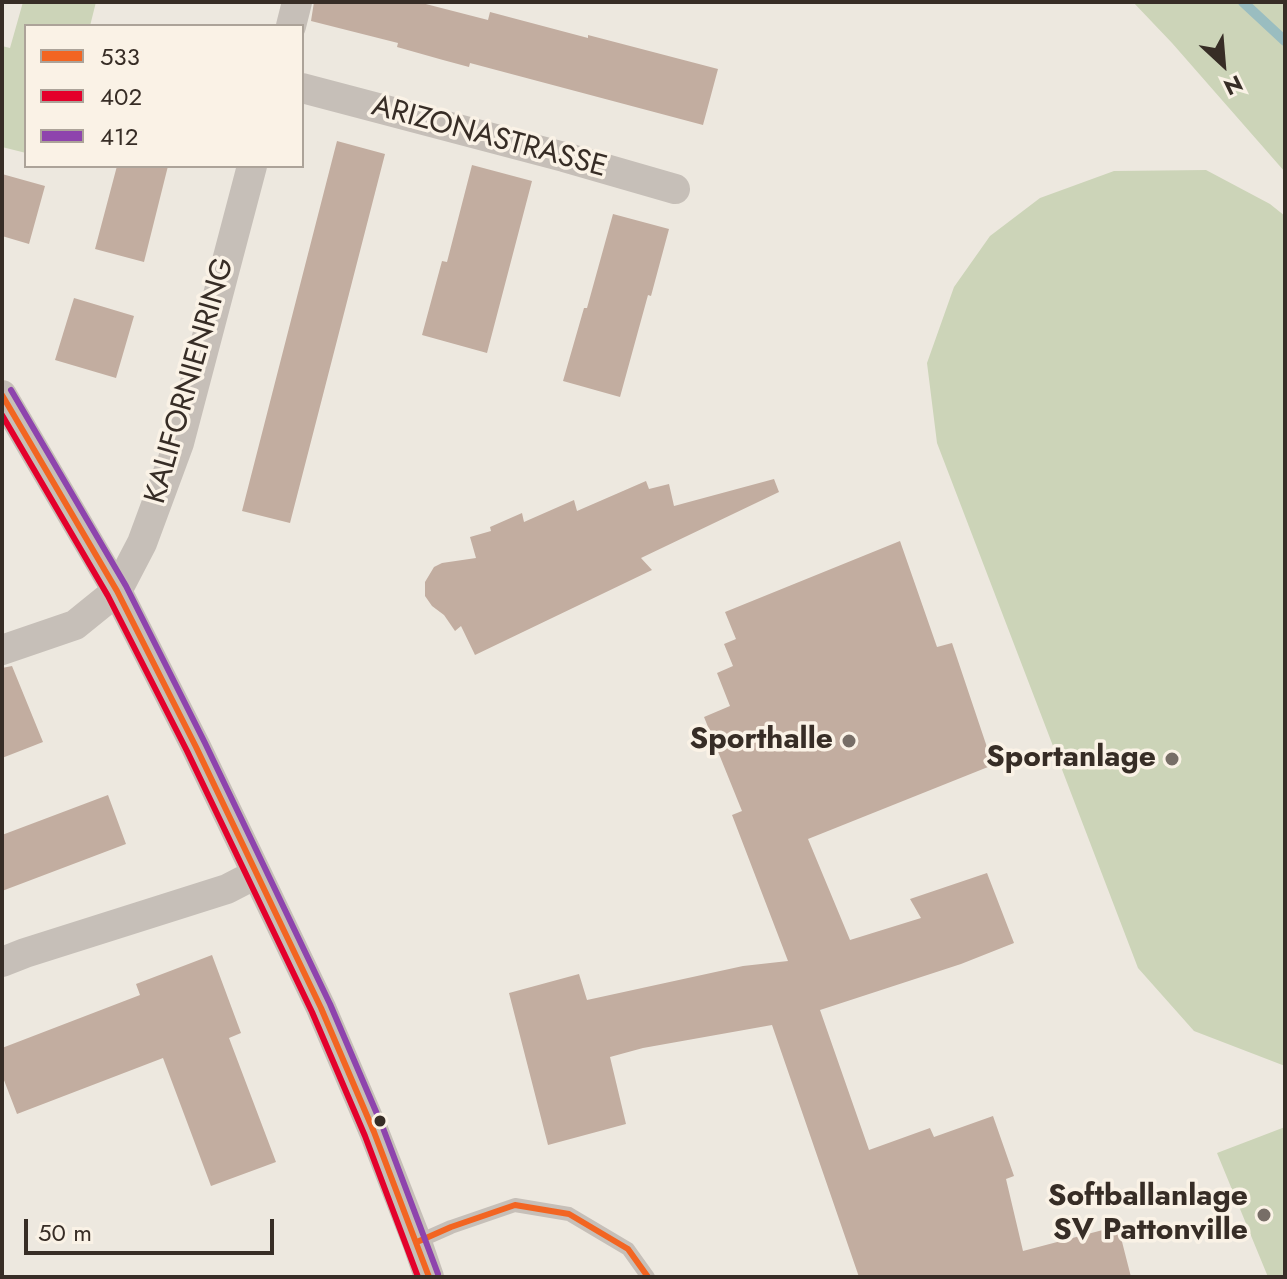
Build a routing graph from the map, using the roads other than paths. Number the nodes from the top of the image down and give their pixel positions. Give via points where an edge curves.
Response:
1 (297, 2) edge
2 (292, 24) edge
3 (304, 89) edge
4 (251, 168) edge
5 (675, 189) dead end
6 (2, 395) edge
7 (117, 591) junction
8 (2, 650) edge
9 (256, 874) junction
10 (2, 962) edge
11 (417, 1242) junction
12 (429, 1277) edge
13 (648, 1277) edge

1 - 2 street
3 - 5 street, ARIZONASTRASSE
4 - 7 street, KALIFORNIENRING via 179,443 142,543
6 - 7 street
7 - 8 street via 75,625
7 - 9 street
9 - 10 street via 227,889
9 - 11 street via 321,1008
11 - 12 street
11 - 13 lane via 515,1205 569,1214 628,1249

